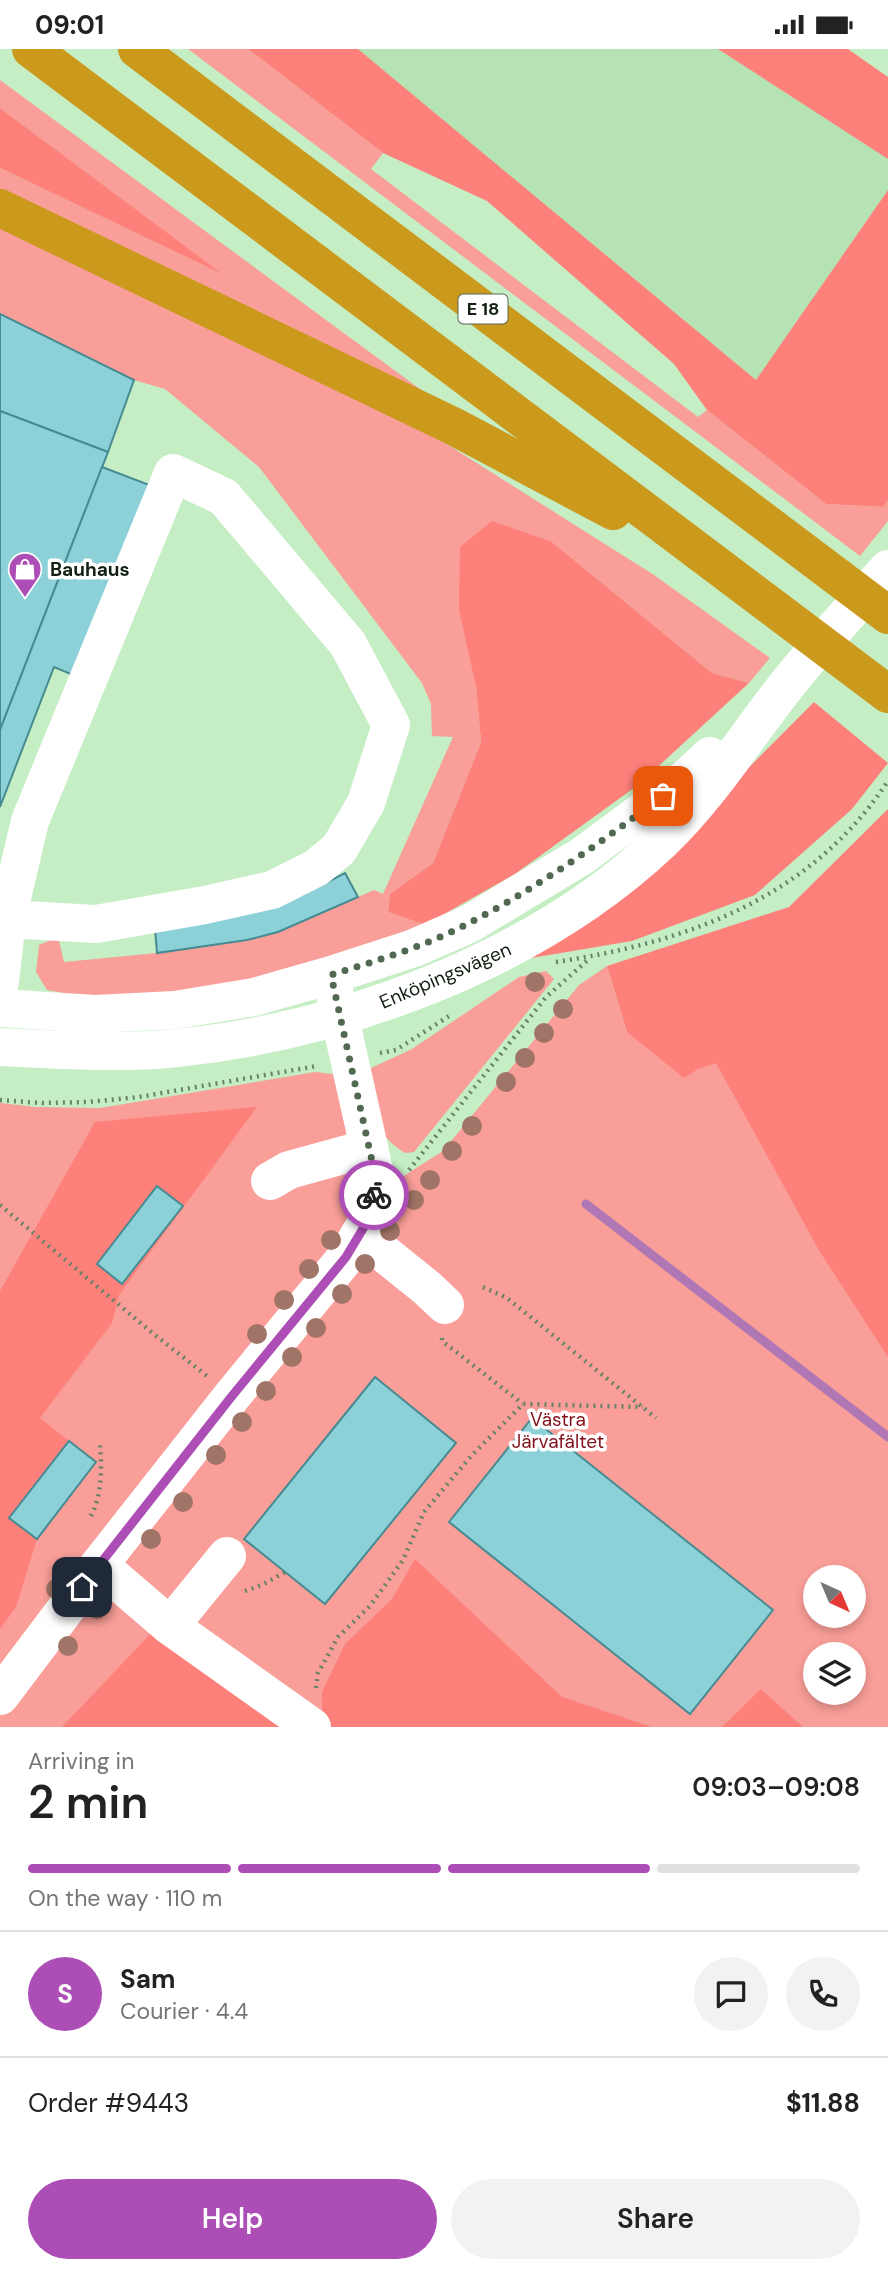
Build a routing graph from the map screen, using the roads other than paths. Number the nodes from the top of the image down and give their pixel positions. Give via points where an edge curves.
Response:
1 (31, 49) edge
2 (137, 49) edge
3 (0, 208) edge
4 (718, 566) junction
5 (888, 569) edge
6 (888, 615) edge
7 (786, 685) junction
8 (888, 694) edge
9 (4, 918) edge
10 (331, 975) junction
11 (0, 982) edge
12 (0, 1008) edge
13 (339, 1016) junction
14 (0, 1047) edge
15 (369, 1148) junction
16 (270, 1181) dead end
17 (360, 1234) junction
18 (444, 1305) road end
19 (227, 1556) dead end
20 (99, 1565) junction
21 (170, 1626) junction
22 (0, 1696) edge
23 (311, 1727) edge

1 - 4 highway
2 - 6 highway, E 18
3 - 4 highway via 453,426
4 - 8 highway
5 - 7 street, Enköpingsvägen
7 - 10 street, Enköpingsvägen via 683,781 582,856 469,923 414,948
7 - 13 street, Enköpingsvägen via 727,768 663,839 605,890 546,930 486,960 410,993
9 - 9 street via 30,821 173,474 224,496 348,644 391,725 366,803 339,849 316,868 272,890 96,924
9 - 11 street
10 - 12 street, Enköpingsvägen via 254,997 175,1010 95,1014
10 - 13 street
13 - 14 street, Enköpingsvägen via 262,1035 177,1048 90,1052
13 - 15 street
15 - 16 street via 289,1170
15 - 17 street via 374,1197
17 - 18 street
17 - 20 street
19 - 21 street
20 - 21 street
20 - 22 street
21 - 23 street

